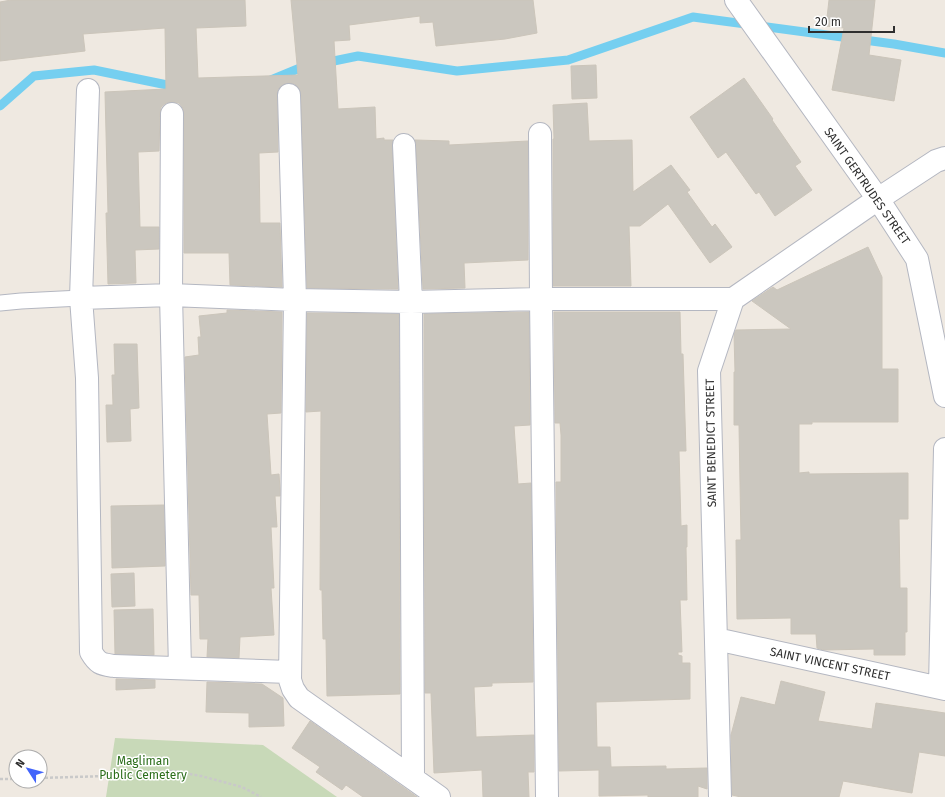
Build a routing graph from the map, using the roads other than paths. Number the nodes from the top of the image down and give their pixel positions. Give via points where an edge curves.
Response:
1 (736, 0) edge
2 (88, 90) dead end
3 (289, 95) dead end
4 (172, 114) dead end
5 (540, 134) dead end
6 (404, 145) dead end
7 (945, 158) edge
8 (878, 199) junction
9 (171, 295) junction
10 (81, 298) junction
11 (541, 299) junction
12 (733, 299) junction
13 (295, 300) junction
14 (411, 302) junction
15 (0, 303) edge
16 (945, 396) edge
17 (945, 449) edge
18 (716, 639) junction
19 (180, 668) junction
20 (290, 672) junction
21 (943, 688) edge
22 (413, 778) junction
23 (440, 797) edge
24 (547, 797) edge
25 (720, 797) edge

1 - 8 street, SAINT GERTRUDES STREET
2 - 10 street
3 - 13 street
4 - 9 street
5 - 11 street
6 - 14 street
7 - 8 street via 936,161
8 - 12 street
8 - 16 street, SAINT GERTRUDES STREET via 917,259
9 - 10 street
9 - 13 street
9 - 19 street
10 - 15 lane
10 - 19 street via 87,378 91,652 100,664
11 - 12 street
11 - 14 street
11 - 24 street
12 - 18 street, SAINT BENEDICT STREET via 710,370
13 - 14 street
13 - 20 street
14 - 22 street
17 - 21 street
18 - 21 street, SAINT VINCENT STREET
18 - 25 street, SAINT BENEDICT STREET
19 - 20 street
20 - 22 street via 293,689 299,698
22 - 23 street

